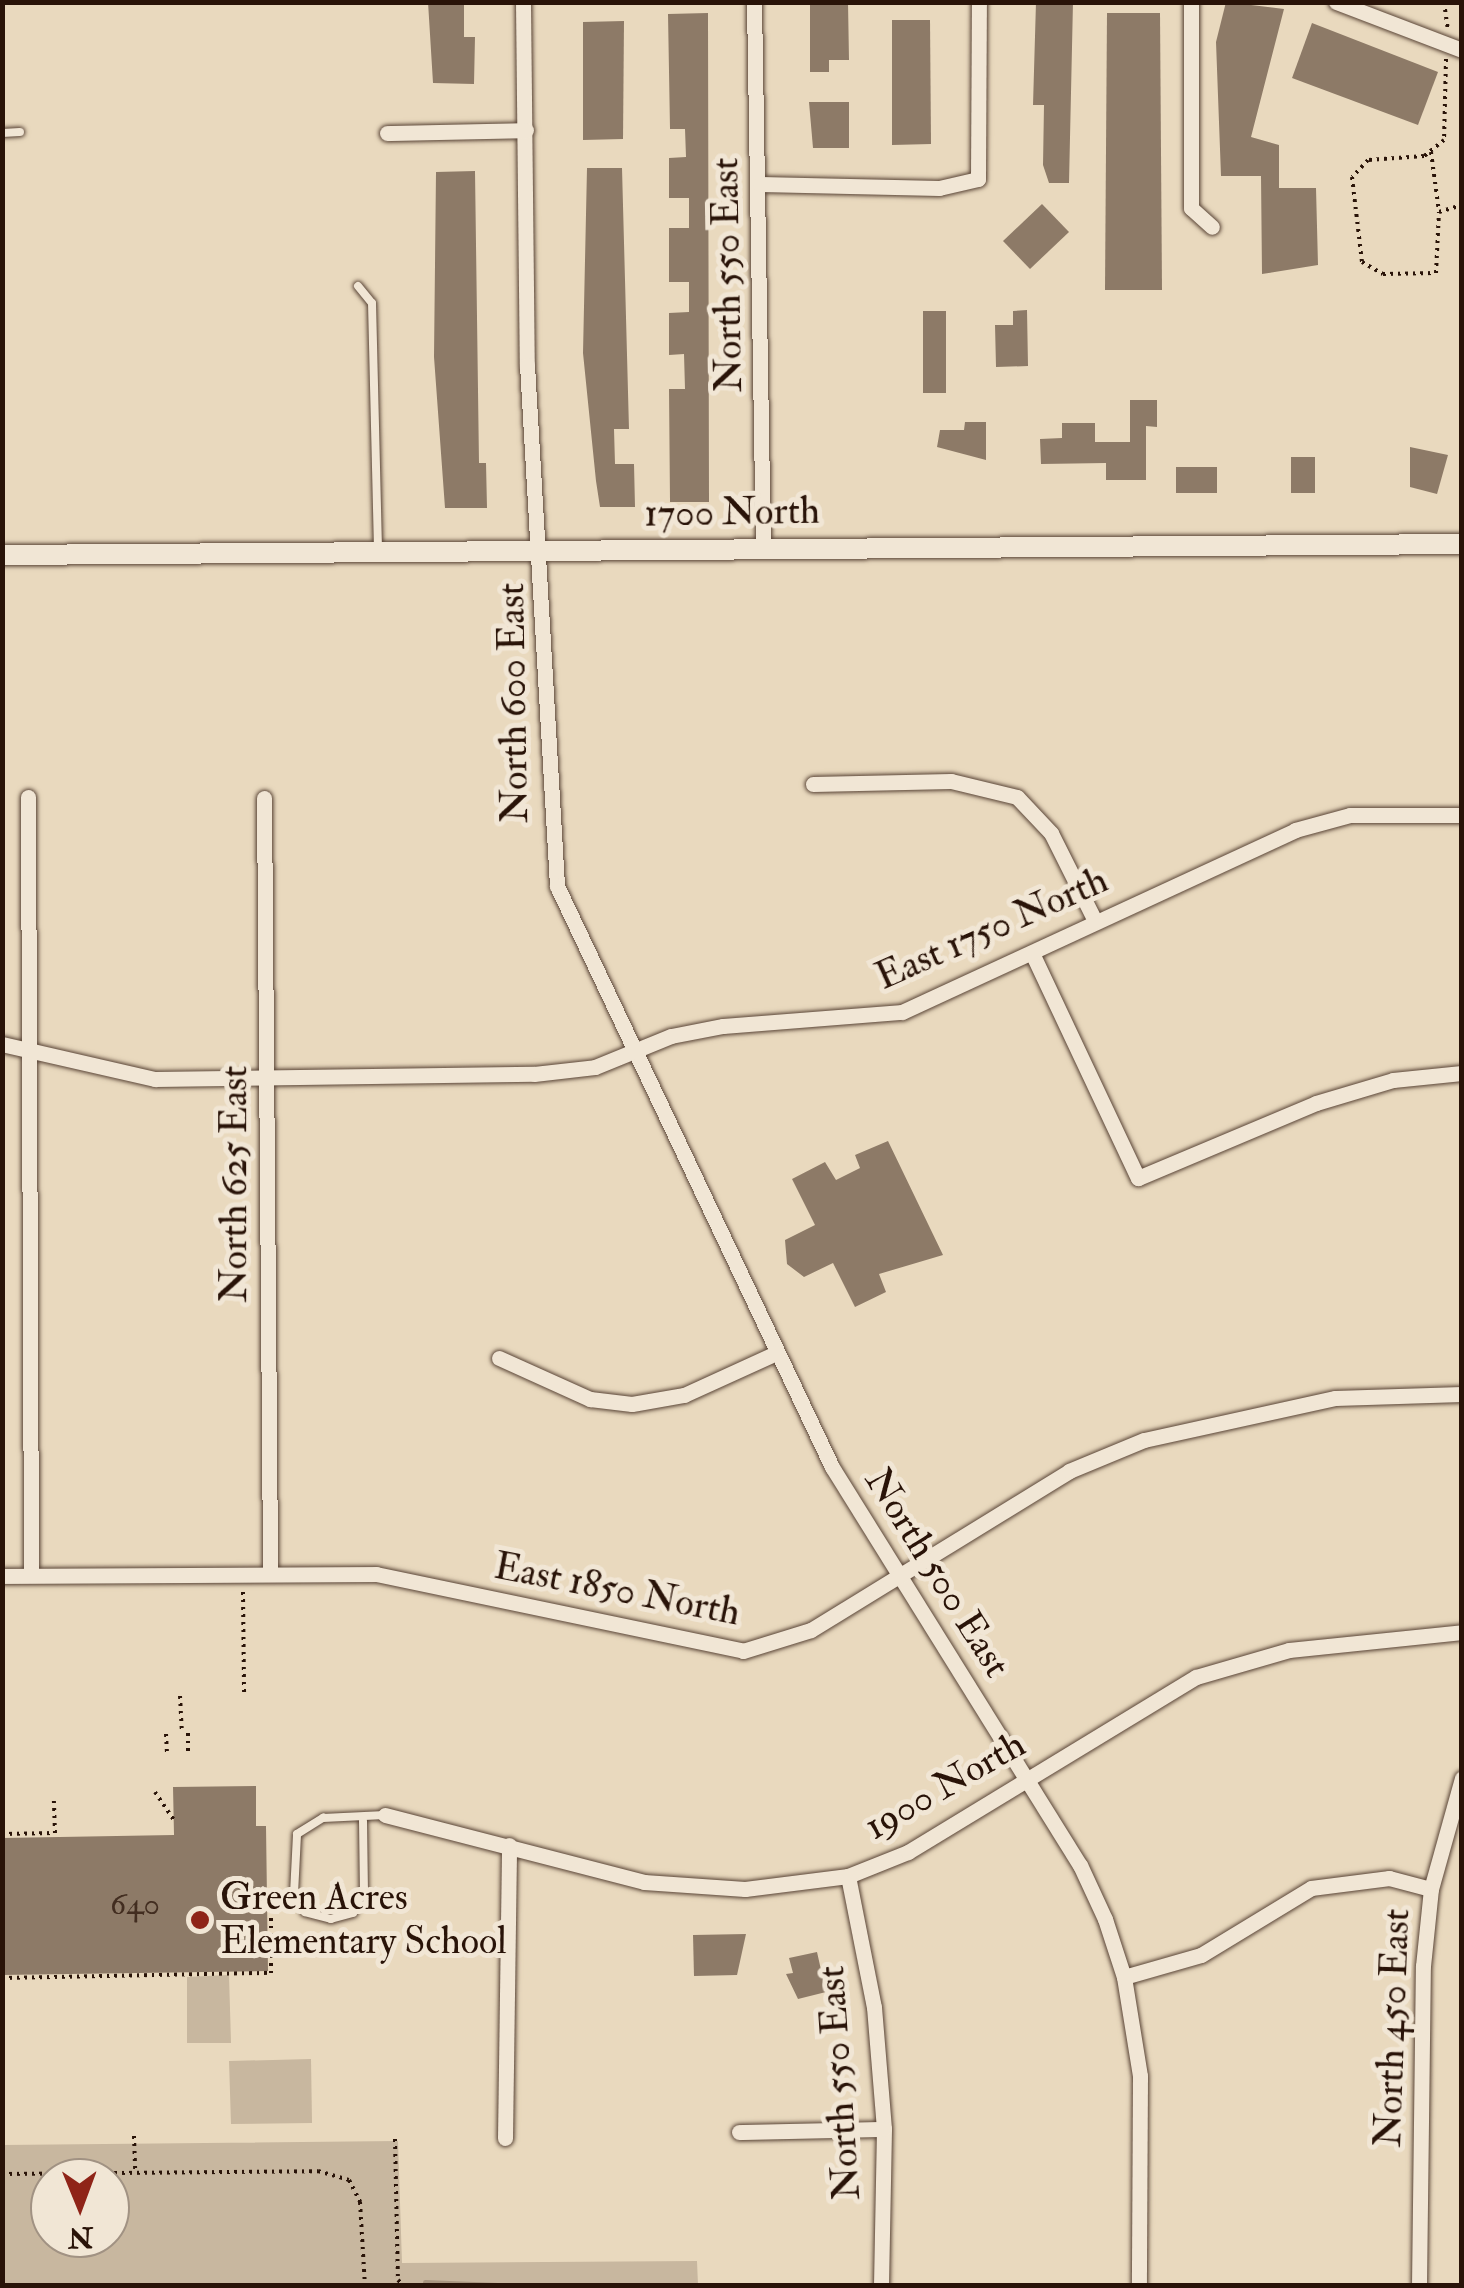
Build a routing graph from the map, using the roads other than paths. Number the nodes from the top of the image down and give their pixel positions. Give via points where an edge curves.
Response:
1 (523, 2) edge
2 (754, 2) edge
3 (979, 2) edge
4 (1191, 2) edge
5 (1336, 2) edge
6 (1462, 50) edge
7 (526, 130) junction
8 (20, 132) dead end
9 (2, 133) edge
10 (387, 133) dead end
11 (760, 184) junction
12 (1212, 227) dead end
13 (358, 286) dead end
14 (1462, 544) edge
15 (762, 548) junction
16 (378, 551) junction
17 (544, 551) junction
18 (2, 555) edge
19 (814, 784) dead end
20 (28, 798) dead end
21 (264, 798) dead end
22 (1462, 815) edge
23 (1095, 921) junction
24 (1032, 954) junction
25 (2, 1044) edge
26 (28, 1049) junction
27 (630, 1051) junction
28 (1462, 1073) edge
29 (267, 1078) junction
30 (776, 1353) junction
31 (499, 1358) dead end
32 (1462, 1394) edge
33 (270, 1570) junction
34 (902, 1574) junction
35 (2, 1576) edge
36 (31, 1576) junction
37 (1462, 1632) edge
38 (1026, 1777) junction
39 (1462, 1778) edge
40 (385, 1815) joint
41 (363, 1821) junction
42 (508, 1845) junction
43 (848, 1876) junction
44 (1432, 1889) junction
45 (1124, 1977) junction
46 (884, 2128) junction
47 (739, 2132) dead end
48 (505, 2138) dead end
49 (881, 2286) edge
50 (1139, 2286) edge
51 (1419, 2286) edge

1 - 7 street, North 600 East
2 - 11 street, North 550 East
3 - 11 street via 978,179 939,188
4 - 12 street via 1191,208
5 - 6 street
7 - 10 street
7 - 17 street, North 600 East via 528,366
8 - 9 lane
11 - 15 street, North 550 East
13 - 16 lane via 372,302
14 - 15 street, 1700 North
15 - 17 street, 1700 North
16 - 17 street, 1700 North
16 - 18 street, 1700 North
17 - 27 street, North 600 East via 549,835 557,886
19 - 23 street via 952,781 1016,798 1051,833
20 - 26 street
21 - 29 street, North 625 East
22 - 23 street, East 1750 North via 1350,815 1295,830
23 - 24 street, East 1750 North
24 - 27 street, East 1750 North via 902,1012 723,1026
24 - 28 street via 1138,1178 1316,1103 1394,1080
25 - 26 street, East 1750 North
26 - 29 street, East 1750 North via 155,1080
26 - 36 street
27 - 29 street, East 1750 North via 595,1066 534,1074
27 - 30 street, North 600 East
29 - 33 street, North 625 East
30 - 31 street via 684,1395 632,1404 590,1398
30 - 34 street, North 500 East via 832,1467
32 - 34 street, East 1850 North via 1318,1400 1144,1440 1068,1471
33 - 34 street, East 1850 North via 376,1574 743,1650 811,1630
33 - 36 street, East 1850 North
34 - 38 street, North 500 East
35 - 36 street, East 1850 North
37 - 38 street, 1900 North via 1289,1650 1196,1677
38 - 43 street, 1900 North via 908,1852
38 - 45 street, North 500 East via 1080,1864
39 - 44 street, North 450 East
40 - 41 lane
40 - 42 street, 1900 North
41 - 41 lane via 323,1818 297,1834 294,1894 304,1912 330,1920 353,1913 364,1889
42 - 43 street, 1900 North via 644,1882 745,1889
42 - 48 street
43 - 46 street, North 550 East via 874,2007
44 - 45 street via 1390,1878 1311,1888 1201,1955
44 - 51 street, North 450 East via 1423,1966
45 - 50 street, North 500 East via 1140,2076
46 - 47 street
46 - 49 street, North 550 East

